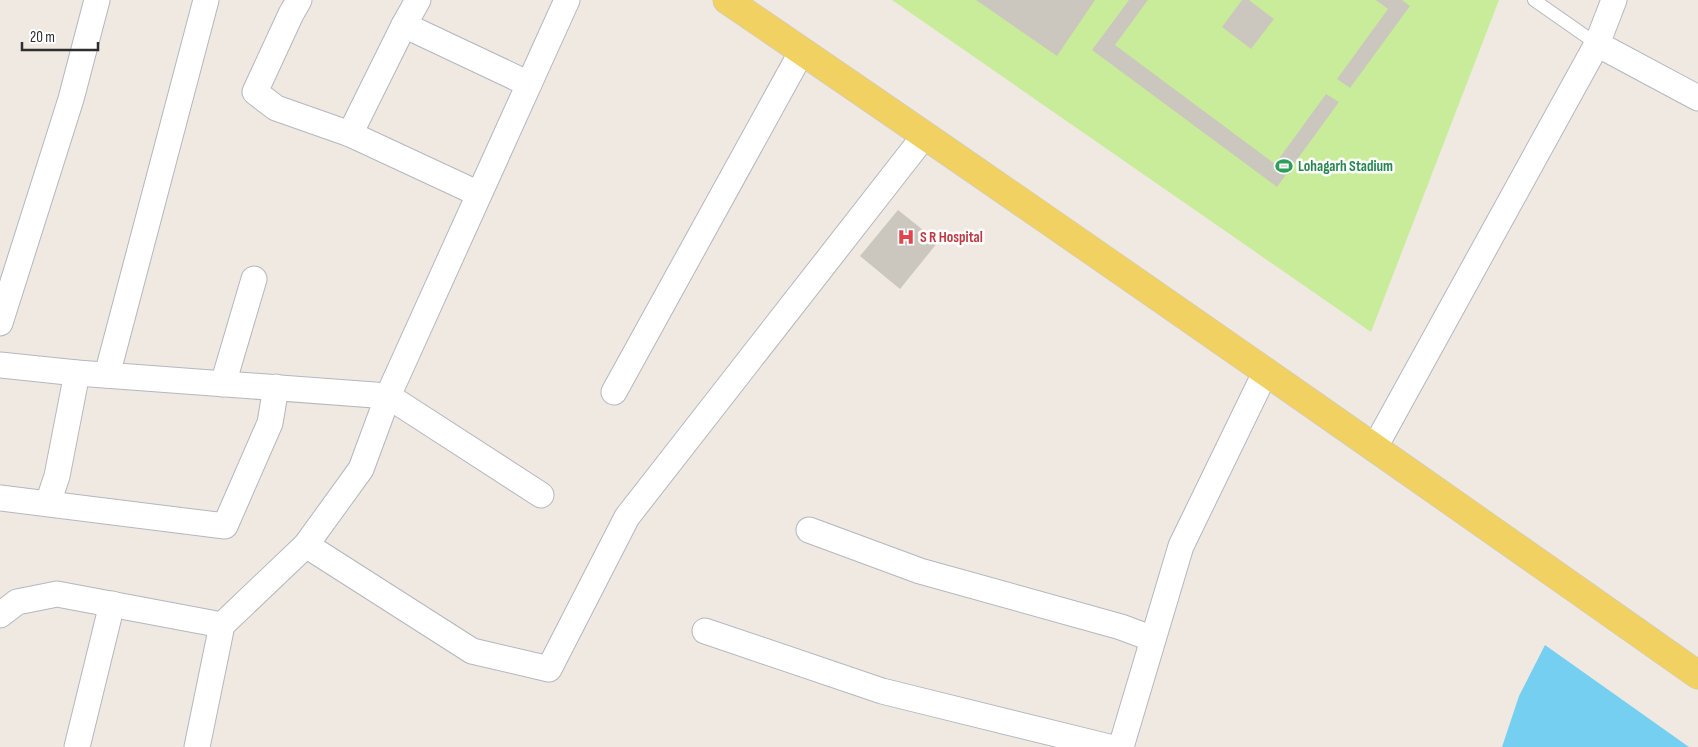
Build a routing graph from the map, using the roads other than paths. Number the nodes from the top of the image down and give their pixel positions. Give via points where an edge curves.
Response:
1 (98, 0) edge
2 (206, 0) edge
3 (300, 0) edge
4 (418, 0) edge
5 (567, 0) edge
6 (727, 0) edge
7 (1534, 0) edge
8 (1614, 0) edge
9 (404, 25) junction
10 (1597, 44) junction
11 (802, 51) junction
12 (529, 84) junction
13 (1698, 98) edge
14 (350, 134) junction
15 (925, 134) junction
16 (479, 194) junction
17 (254, 279) dead end
18 (0, 323) edge
19 (0, 365) edge
20 (1266, 370) junction
21 (77, 373) junction
22 (107, 375) junction
23 (223, 384) junction
24 (276, 387) junction
25 (614, 392) dead end
26 (388, 396) junction
27 (1376, 447) junction
28 (541, 495) dead end
29 (0, 498) edge
30 (48, 503) junction
31 (809, 530) dead end
32 (306, 546) junction
33 (112, 604) junction
34 (0, 615) edge
35 (222, 625) junction
36 (705, 631) dead end
37 (1153, 639) junction
38 (1698, 675) edge
39 (77, 747) edge
40 (198, 747) edge
41 (1109, 747) edge
42 (1121, 747) edge

1 - 18 street via 71,99
2 - 22 street
3 - 14 street via 256,92 276,108
4 - 9 street
5 - 12 street
6 - 11 main road via 756,15
7 - 10 lane
8 - 10 street
9 - 12 street
9 - 14 street
10 - 13 street
10 - 27 street
11 - 15 main road
11 - 25 street
12 - 16 street
14 - 16 street
15 - 20 main road
15 - 32 street via 626,517 549,669 472,651
16 - 26 street
17 - 23 street
19 - 21 street
20 - 27 main road
20 - 37 street via 1180,546
21 - 22 street
21 - 30 street via 57,476
22 - 23 street
23 - 24 street
24 - 26 street
24 - 30 street via 270,423 225,526
26 - 28 street
26 - 32 street via 361,469
27 - 38 main road
29 - 30 street
31 - 37 street via 920,571 1121,627
32 - 35 street
33 - 34 street via 57,594 17,602
33 - 35 street
33 - 39 street
35 - 40 street
36 - 41 street via 882,691
37 - 42 street

